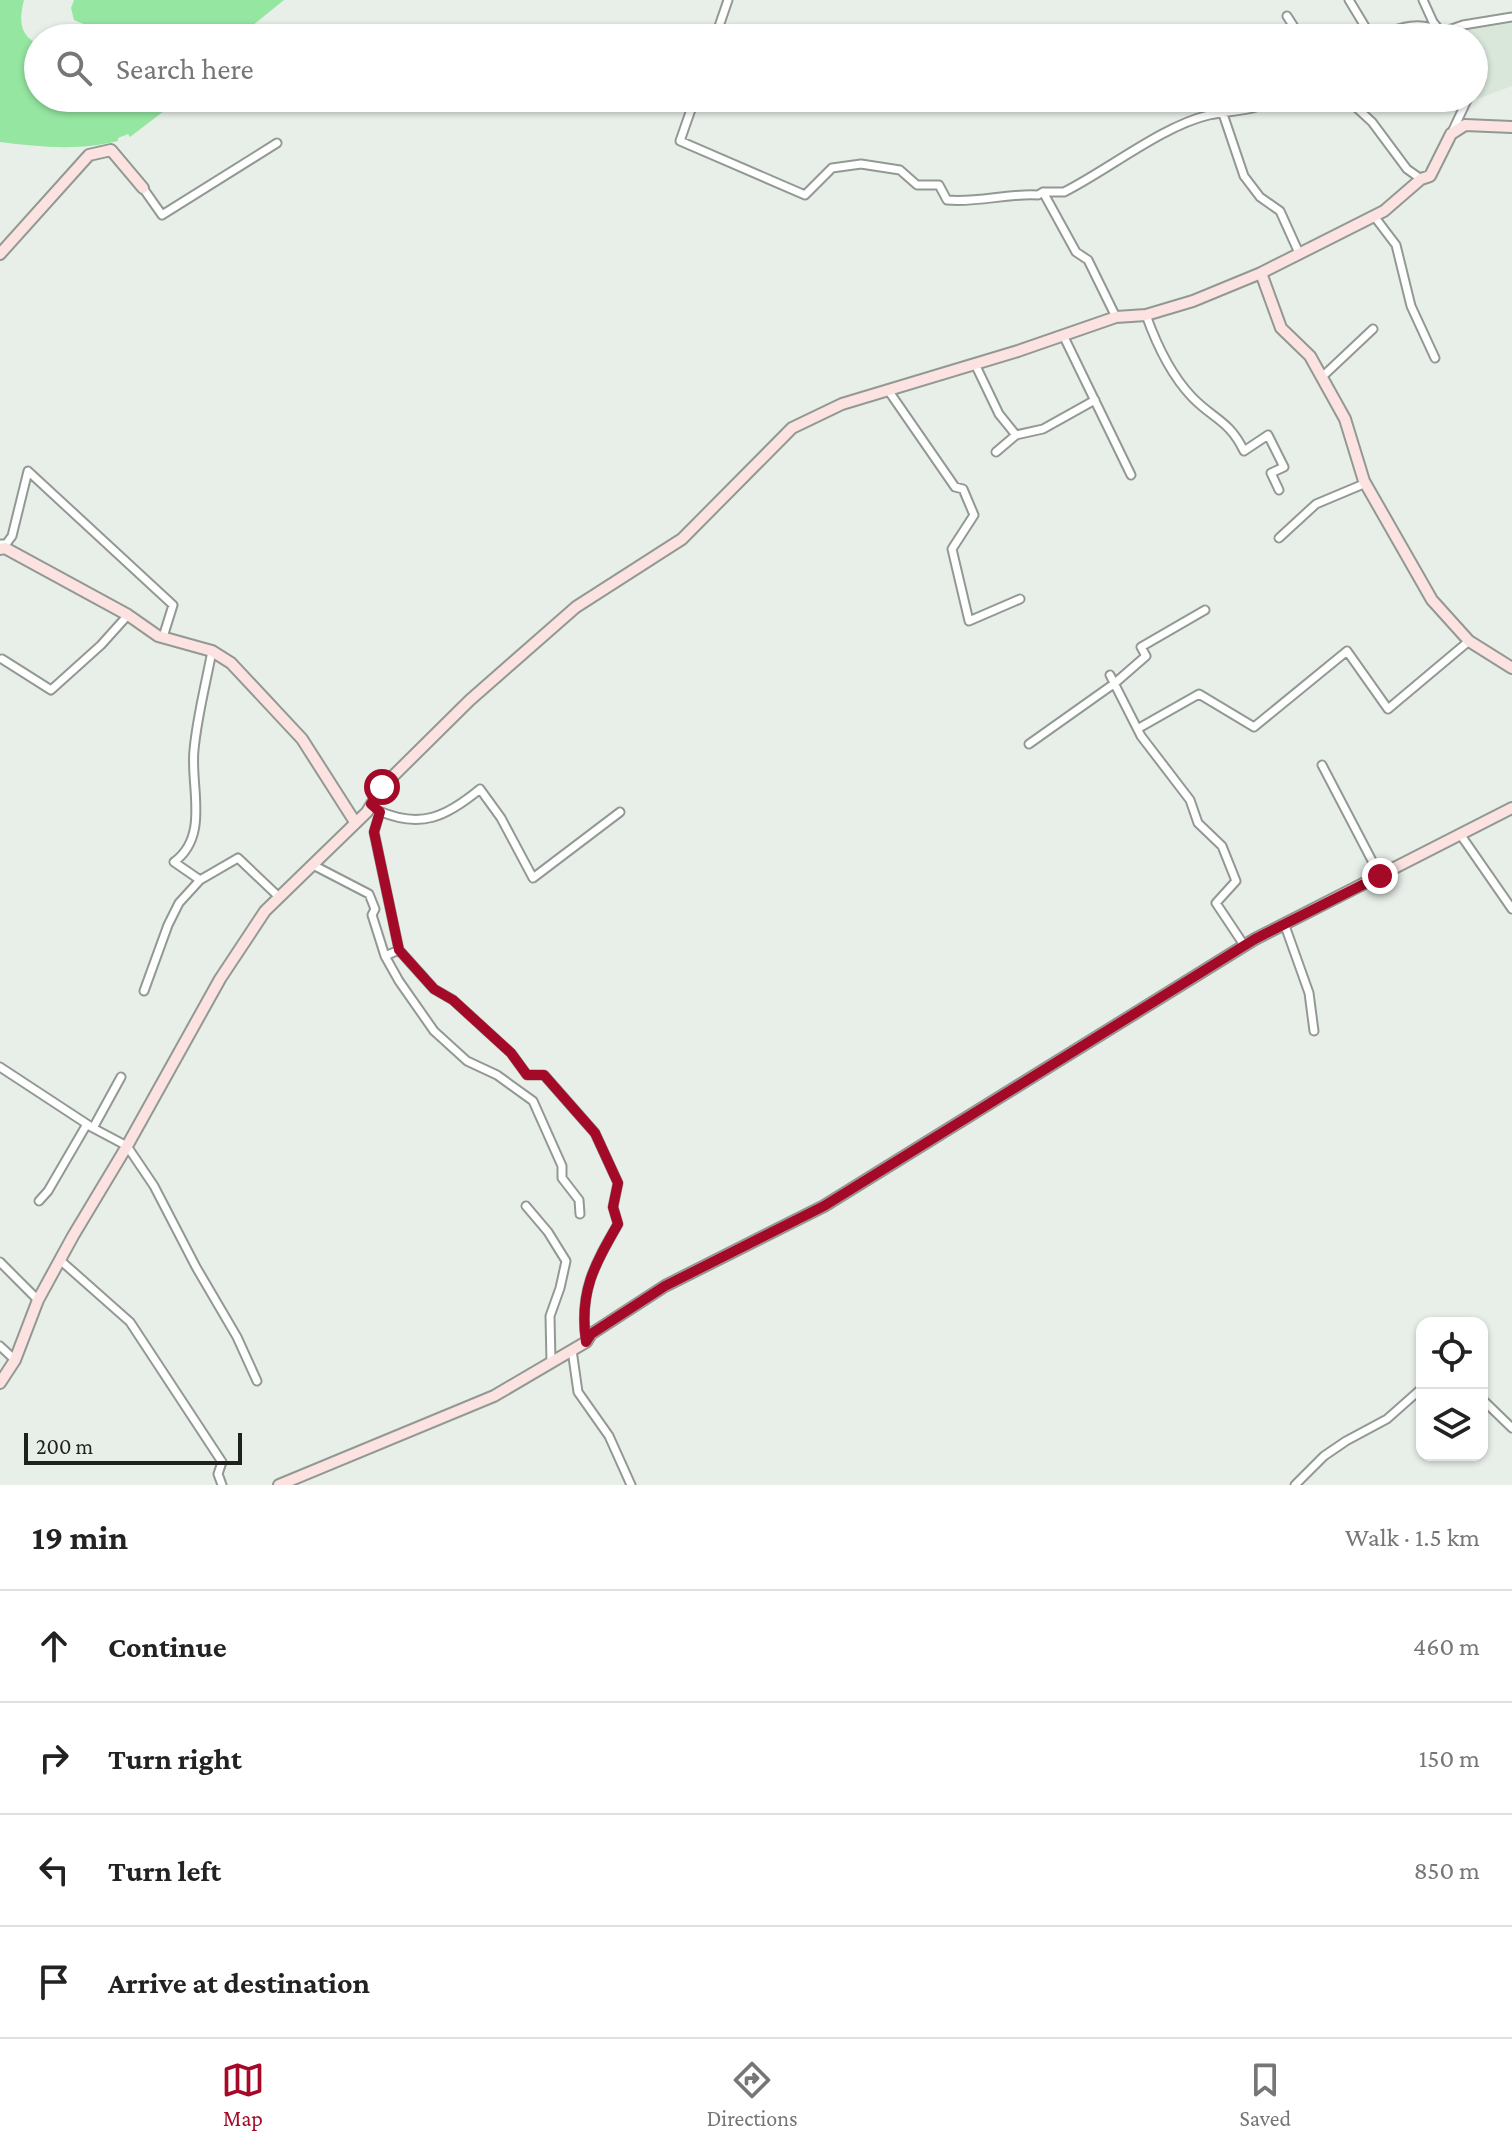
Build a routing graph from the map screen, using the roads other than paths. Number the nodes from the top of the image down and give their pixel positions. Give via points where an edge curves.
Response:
1 (728, 0) edge
2 (1349, 0) edge
3 (1423, 0) edge
4 (1287, 16) dead end
5 (1512, 17) edge
6 (720, 24) edge
7 (1292, 24) edge
8 (1364, 24) edge
9 (1435, 24) edge
10 (1469, 24) edge
11 (690, 112) edge
12 (1233, 112) edge
13 (1361, 112) edge
14 (1461, 112) edge
15 (1223, 114) junction
16 (1512, 127) edge
17 (1451, 134) junction
18 (277, 143) dead end
19 (1421, 179) junction
20 (143, 188) joint
21 (1043, 192) junction
22 (1374, 216) junction
23 (1299, 253) junction
24 (0, 254) edge
25 (1261, 273) junction
26 (1146, 315) junction
27 (1116, 317) junction
28 (1373, 329) dead end
29 (1063, 335) junction
30 (1435, 358) dead end
31 (975, 364) junction
32 (1322, 377) junction
33 (888, 390) junction
34 (1095, 400) junction
35 (1016, 435) junction
36 (996, 452) dead end
37 (1131, 475) dead end
38 (1366, 483) junction
39 (1279, 490) dead end
40 (1279, 538) dead end
41 (1, 550) edge
42 (1020, 599) dead end
43 (1205, 610) dead end
44 (128, 615) junction
45 (163, 637) junction
46 (1469, 641) junction
47 (212, 651) junction
48 (2, 659) dead end
49 (1512, 668) edge
50 (1110, 675) dead end
51 (1115, 683) junction
52 (1139, 728) junction
53 (1029, 744) dead end
54 (1322, 765) dead end
55 (1512, 808) edge
56 (373, 809) junction
57 (620, 812) dead end
58 (355, 822) junction
59 (1460, 834) junction
60 (313, 865) junction
61 (1380, 876) junction
62 (200, 880) junction
63 (279, 897) junction
64 (1512, 909) edge
65 (1284, 923) junction
66 (1244, 945) junction
67 (399, 950) junction
68 (385, 956) junction
69 (144, 991) dead end
70 (1314, 1031) dead end
71 (0, 1067) edge
72 (121, 1077) dead end
73 (90, 1126) junction
74 (127, 1146) junction
75 (39, 1201) dead end
76 (526, 1206) dead end
77 (580, 1214) dead end
78 (60, 1260) junction
79 (0, 1262) edge
80 (38, 1300) junction
81 (586, 1342) junction
82 (0, 1346) edge
83 (572, 1350) junction
84 (15, 1360) junction
85 (551, 1362) junction
86 (257, 1381) dead end
87 (0, 1383) edge
88 (1421, 1389) edge
89 (1488, 1405) edge
90 (1512, 1428) edge
91 (222, 1485) edge
92 (279, 1485) edge
93 (631, 1485) edge
94 (1295, 1485) edge

1 - 6 street
2 - 8 street
3 - 9 street
4 - 7 street
5 - 10 street
11 - 21 street via 680,141 805,195 832,168 861,164 900,170 917,185 939,185 947,200
12 - 15 street
13 - 19 street
14 - 17 street
15 - 21 street via 1178,128 1064,192
15 - 23 street via 1244,176 1280,211
16 - 17 street via 1465,125
17 - 19 street via 1430,176
18 - 20 street via 162,215
19 - 22 street
20 - 24 street via 111,150 89,155
21 - 27 street via 1076,252 1088,260
22 - 23 street
22 - 30 street via 1396,245 1411,306
23 - 25 street
25 - 26 street
25 - 32 street via 1281,328 1310,356
26 - 27 street
26 - 39 street via 1155,340 1192,397 1235,432 1244,451 1268,435 1284,467 1271,473
27 - 29 street
28 - 32 street
29 - 31 street
29 - 34 street
31 - 33 street
31 - 35 street via 999,414
32 - 38 street via 1345,419
33 - 42 street via 955,487 963,489 974,515 952,549 969,621
33 - 56 street via 792,428 682,539 576,607 470,700 382,787
34 - 35 street via 1043,429
34 - 37 street
35 - 36 street
38 - 40 street via 1316,504
38 - 46 street via 1432,600
41 - 44 street
41 - 45 street via 12,536 28,471 173,605
43 - 51 street via 1141,647 1146,656
44 - 45 street
44 - 48 street via 51,690
45 - 47 street
46 - 49 street
46 - 52 street via 1388,709 1347,651 1254,727 1199,694
47 - 58 street via 231,663 302,739
47 - 62 street via 193,752 195,829 184,855 174,862
50 - 51 street
51 - 52 street
51 - 53 street
52 - 66 street via 1190,800 1198,823 1222,846 1236,881 1216,903
54 - 61 street
55 - 59 street
56 - 57 street via 409,821 440,816 480,789 533,878
56 - 58 street
56 - 67 street
58 - 60 street
59 - 61 street
59 - 64 street
60 - 63 street
60 - 68 street via 369,894
61 - 65 street
62 - 63 street via 238,858
62 - 69 street via 179,903
63 - 74 street via 220,979
65 - 66 street
65 - 70 street via 1309,993
66 - 81 street via 824,1206 665,1286
67 - 68 street
67 - 81 street via 434,989 511,1053 527,1075 544,1075 595,1133 618,1183 613,1207 618,1224 586,1288
68 - 77 street via 434,1031 467,1061 533,1101 562,1166 562,1178 579,1200
71 - 73 street
72 - 73 street
73 - 74 street
73 - 75 street
74 - 78 street
74 - 86 street via 154,1186
76 - 85 street via 566,1261 550,1316
78 - 80 street
78 - 91 street via 130,1322 210,1439 222,1462
79 - 80 street
80 - 84 street
81 - 83 street
82 - 84 street
83 - 85 street
83 - 93 street via 578,1392 609,1436
84 - 87 street
85 - 92 street via 494,1396
88 - 94 street via 1387,1419 1324,1456
89 - 90 street

